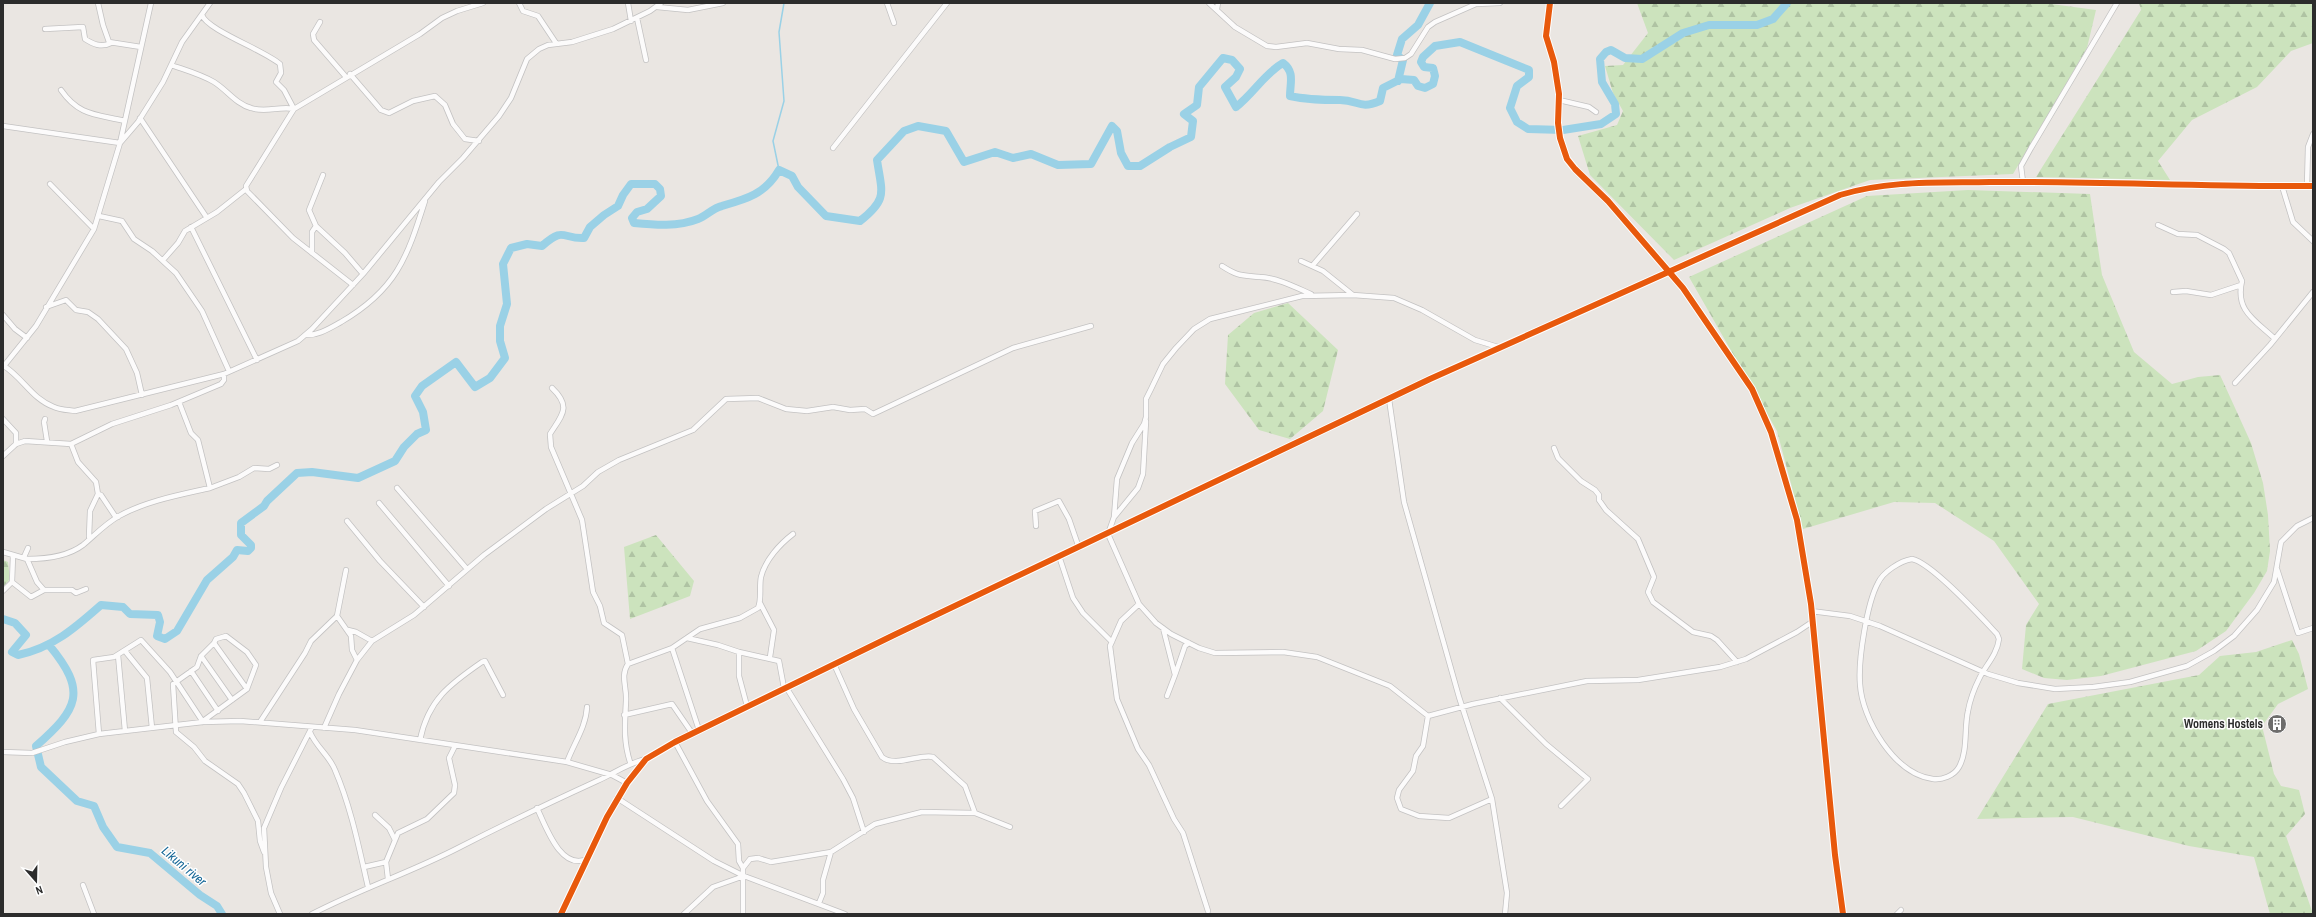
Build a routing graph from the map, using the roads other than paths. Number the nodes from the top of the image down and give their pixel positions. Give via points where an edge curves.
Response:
1 (98, 3) edge
2 (151, 3) edge
3 (210, 3) edge
4 (483, 3) edge
5 (519, 3) edge
6 (628, 3) edge
7 (661, 3) edge
8 (722, 3) edge
9 (887, 3) edge
10 (947, 3) edge
11 (1209, 3) edge
12 (1218, 3) edge
13 (1500, 3) edge
14 (1550, 3) edge
15 (2117, 3) edge
16 (657, 7) junction
17 (1216, 9) junction
18 (202, 15) junction
19 (637, 18) junction
20 (631, 21) junction
21 (320, 22) dead end
22 (894, 23) dead end
23 (45, 29) dead end
24 (111, 43) junction
25 (556, 43) junction
26 (141, 48) junction
27 (646, 60) dead end
28 (171, 65) junction
29 (348, 76) junction
30 (61, 90) dead end
31 (1559, 100) junction
32 (294, 109) junction
33 (1596, 112) dead end
34 (140, 118) junction
35 (125, 121) junction
36 (3, 126) edge
37 (2313, 134) edge
38 (479, 140) junction
39 (120, 143) junction
40 (833, 148) dead end
41 (323, 175) dead end
42 (2023, 182) junction
43 (50, 184) dead end
44 (2282, 186) junction
45 (2307, 186) junction
46 (2313, 186) edge
47 (246, 189) junction
48 (426, 197) junction
49 (1357, 214) dead end
50 (99, 216) junction
51 (207, 218) junction
52 (2158, 225) dead end
53 (316, 226) junction
54 (191, 227) junction
55 (94, 229) junction
56 (2313, 240) edge
57 (312, 253) junction
58 (163, 260) junction
59 (1301, 261) dead end
60 (1313, 265) junction
61 (1222, 266) dead end
62 (1669, 271) junction
63 (363, 274) junction
64 (353, 285) junction
65 (2241, 285) junction
66 (2173, 292) dead end
67 (2313, 292) edge
68 (1312, 295) junction
69 (1353, 295) junction
70 (46, 307) junction
71 (3, 315) edge
72 (1091, 326) dead end
73 (305, 335) junction
74 (27, 338) junction
75 (2275, 339) junction
76 (1498, 347) junction
77 (256, 360) junction
78 (4, 366) edge
79 (229, 371) junction
80 (224, 374) junction
81 (2235, 383) dead end
82 (552, 388) dead end
83 (142, 394) junction
84 (1389, 399) junction
85 (179, 402) junction
86 (1146, 417) junction
87 (3, 419) edge
88 (46, 419) dead end
89 (47, 441) junction
90 (16, 444) junction
91 (71, 444) junction
92 (1554, 448) dead end
93 (3, 456) edge
94 (277, 465) dead end
95 (210, 488) junction
96 (397, 488) dead end
97 (98, 494) junction
98 (571, 494) junction
99 (379, 503) dead end
100 (118, 517) junction
101 (1114, 517) junction
102 (2313, 518) edge
103 (347, 521) dead end
104 (1036, 526) dead end
105 (792, 534) dead end
106 (1108, 534) junction
107 (89, 537) junction
108 (28, 548) dead end
109 (1079, 548) junction
110 (3, 552) edge
111 (13, 556) junction
112 (1059, 556) junction
113 (26, 558) junction
114 (2277, 567) junction
115 (467, 569) junction
116 (346, 570) dead end
117 (12, 582) junction
118 (449, 586) junction
119 (86, 589) dead end
120 (44, 590) junction
121 (3, 591) edge
122 (760, 603) junction
123 (1139, 604) junction
124 (424, 607) junction
125 (1811, 611) junction
126 (337, 616) junction
127 (1812, 622) junction
128 (1867, 622) junction
129 (1162, 628) junction
130 (2313, 628) edge
131 (348, 630) junction
132 (687, 638) junction
133 (372, 641) junction
134 (1112, 642) junction
135 (214, 643) junction
136 (1189, 643) junction
137 (672, 648) junction
138 (125, 651) junction
139 (739, 652) junction
140 (118, 655) junction
141 (201, 656) junction
142 (770, 657) junction
143 (358, 660) junction
144 (1737, 662) junction
145 (628, 664) junction
146 (834, 664) junction
147 (191, 671) junction
148 (1984, 673) junction
149 (1175, 675) junction
150 (175, 680) junction
151 (785, 688) junction
152 (247, 689) junction
153 (503, 695) dead end
154 (1167, 696) dead end
155 (1500, 698) junction
156 (232, 700) junction
157 (747, 706) junction
158 (586, 707) dead end
159 (1462, 707) junction
160 (218, 711) junction
161 (624, 715) junction
162 (1428, 716) junction
163 (203, 721) junction
164 (260, 722) junction
165 (176, 726) junction
166 (152, 728) junction
167 (324, 728) junction
168 (311, 730) junction
169 (699, 730) junction
170 (125, 731) junction
171 (692, 733) junction
172 (99, 734) junction
173 (420, 740) junction
174 (675, 742) junction
175 (455, 746) junction
176 (3, 752) edge
177 (646, 759) junction
178 (567, 762) junction
179 (630, 762) junction
180 (612, 775) junction
181 (628, 783) junction
182 (617, 798) junction
183 (1492, 799) junction
184 (1561, 806) dead end
185 (537, 808) junction
186 (975, 813) junction
187 (375, 815) dead end
188 (1010, 827) dead end
189 (864, 832) junction
190 (394, 840) junction
191 (264, 852) junction
192 (831, 852) junction
193 (587, 859) junction
194 (386, 862) junction
195 (364, 867) junction
196 (743, 868) junction
197 (744, 876) junction
198 (388, 879) junction
199 (83, 885) dead end
200 (368, 887) junction
201 (818, 903) junction
202 (276, 908) junction
203 (1901, 910) dead end
204 (1208, 911) dead end
205 (94, 914) edge
206 (277, 914) edge
207 (280, 914) edge
208 (312, 914) edge
209 (561, 914) edge
210 (684, 914) edge
211 (743, 914) edge
212 (845, 914) edge
213 (1505, 914) edge
214 (1843, 914) edge
215 (1897, 914) edge

1 - 24 street
2 - 26 street
3 - 18 street
4 - 29 street via 442,18 420,34
5 - 25 street via 523,11 538,16
6 - 20 street
7 - 16 street
8 - 16 street via 684,11
9 - 22 street
10 - 40 street
11 - 17 street
12 - 17 street
13 - 17 street via 1476,4 1435,22 1428,27 1411,54 1405,58 1395,59 1362,50 1306,43 1267,46 1235,26
14 - 31 street via 1546,36 1554,62
15 - 42 street via 2030,148 2021,166
16 - 19 street
18 - 28 street via 182,42
18 - 32 street via 211,25 260,50 280,64 276,82 284,90
19 - 20 street
19 - 27 street
20 - 25 street via 586,38
21 - 29 street via 313,34 314,40
23 - 24 street via 83,27 85,39 93,44
24 - 26 street
25 - 38 street via 539,49 527,58 511,98
26 - 35 street
28 - 32 street via 201,75 238,103 250,108
28 - 34 street
29 - 32 street
29 - 38 street via 381,110 389,113 417,100 435,96 446,105 453,124 465,139
30 - 35 street via 80,110
31 - 33 street via 1588,107
31 - 62 street via 1560,138 1570,164 1608,201
32 - 47 street
34 - 39 street
34 - 51 street
35 - 39 street
36 - 39 street
37 - 45 street via 2308,147
38 - 48 street
39 - 50 street
41 - 53 street via 309,210
42 - 44 street
42 - 62 street via 1904,183 1854,191 1787,217
43 - 55 street
44 - 45 street
44 - 56 street via 2293,222
45 - 46 street
47 - 51 street
47 - 57 street via 276,223
48 - 63 street
48 - 73 street via 410,249 385,288 362,309 324,332
49 - 60 street
50 - 55 street
50 - 58 street via 122,221 134,239
51 - 54 street
52 - 65 street via 2178,234 2197,235 2227,251 2242,279
53 - 57 street via 312,232
53 - 63 street
54 - 58 street
54 - 77 street
55 - 70 street
57 - 64 street
58 - 79 street via 176,273 202,311
59 - 60 street
60 - 69 street
61 - 68 street via 1247,277 1282,282
62 - 76 street
62 - 125 street via 1740,370 1765,414 1797,520
63 - 64 street
64 - 73 street
65 - 66 street via 2210,295 2186,291
65 - 75 street via 2239,290 2244,311
67 - 75 street
68 - 69 street
68 - 86 street via 1277,301 1210,319 1198,326 1163,364 1146,400
69 - 76 street via 1394,298 1422,310 1474,340
70 - 74 street
70 - 83 street via 66,300 76,310 88,312 98,319 126,349 137,373
71 - 74 street
72 - 98 street via 1013,348 873,414 865,409 833,407 807,411 786,409 758,398 726,399 693,430 619,460 598,472
73 - 77 street
74 - 78 street
75 - 81 street
76 - 84 street
77 - 79 street
78 - 83 street via 19,376 37,398 54,408 83,410
79 - 80 street
80 - 83 street
80 - 85 street via 221,384
82 - 98 street via 558,394 564,411 549,438 555,460
84 - 106 street via 1174,500
84 - 159 street via 1404,502
85 - 91 street via 112,424
85 - 95 street via 191,432 198,440 204,473
86 - 101 street via 1117,479
86 - 101 street via 1143,474 1138,488
87 - 90 street via 16,433
88 - 89 street via 44,422
89 - 90 street via 31,440
89 - 91 street
90 - 93 street
91 - 97 street via 78,462 96,482
92 - 144 street via 1558,458 1581,481 1595,490 1606,510 1638,539 1654,577 1648,592 1653,602 1693,632 1717,640
94 - 95 street via 269,469 254,468 233,480
95 - 100 street via 150,504
96 - 115 street
97 - 100 street
97 - 107 street via 90,511
98 - 115 street via 513,532
98 - 145 street via 582,520 594,592 604,623 622,634
99 - 118 street
100 - 107 street
101 - 106 street
102 - 114 street via 2297,526 2281,542
103 - 124 street via 380,561
104 - 109 street via 1035,511 1059,501 1069,519
105 - 122 street via 778,545 761,576
106 - 109 street
106 - 123 street
107 - 113 street via 83,544 62,555 43,559
108 - 113 street
109 - 112 street
110 - 111 street
111 - 113 street
111 - 117 street
112 - 134 street via 1073,598 1083,613
112 - 146 street
113 - 120 street via 37,582
114 - 130 street via 2298,633
114 - 148 street via 2274,582 2244,626 2208,656 2175,671 2114,684 2055,689 2018,683
115 - 118 street
116 - 126 street
117 - 120 street via 31,597
117 - 121 street
118 - 124 street
119 - 120 street via 76,593 72,590
122 - 132 street via 751,614 700,629
122 - 142 street via 774,630
123 - 129 street
123 - 134 street via 1121,621
124 - 133 street
125 - 127 street
125 - 128 street via 1831,612
126 - 131 street
126 - 164 street via 311,641
127 - 144 street via 1779,642
127 - 214 street
128 - 148 street via 1901,634
128 - 148 street via 1880,579 1907,560 1918,560 1965,601 1997,634 1998,644
128 - 148 street via 1861,656 1862,696 1880,740 1888,752 1916,774 1937,780 1957,770 1962,759 1968,711 1979,679
129 - 136 street
129 - 149 street
131 - 133 street
131 - 143 street via 352,650
132 - 137 street
132 - 139 street
133 - 143 street
134 - 204 street via 1111,656 1118,699 1138,749 1149,765 1183,833
135 - 141 street
135 - 152 street
135 - 152 street via 216,639 226,636 248,652 256,665
136 - 149 street via 1185,646
136 - 162 street via 1215,653 1283,652 1317,657 1390,686
137 - 145 street
137 - 169 street
138 - 140 street
138 - 150 street via 138,640 143,640
138 - 166 street via 147,678
139 - 142 street
139 - 157 street via 739,676
140 - 170 street
140 - 172 street via 96,658 93,662
141 - 147 street
141 - 156 street
142 - 151 street via 776,658 781,664
143 - 167 street
144 - 155 street via 1638,680 1587,681
145 - 161 street via 624,677
146 - 151 street
146 - 186 street via 854,709 882,757 914,760 928,755 933,757 965,786
147 - 150 street
147 - 160 street
149 - 154 street
150 - 163 street
150 - 165 street via 173,684
151 - 157 street
151 - 189 street via 843,779 853,798
152 - 156 street
153 - 173 street via 485,661 482,662 439,697 425,719
155 - 159 street
155 - 184 street via 1546,744 1588,779
156 - 160 street
157 - 169 street
158 - 178 street via 584,724
159 - 162 street
159 - 183 street
160 - 163 street
161 - 171 street via 672,704
161 - 179 street via 624,738
162 - 183 street via 1423,746 1416,756 1413,772 1399,790 1397,798 1401,809 1419,816 1449,818
163 - 164 street
163 - 165 street
164 - 168 street
165 - 166 street
165 - 191 street via 179,735 194,747 205,761 238,784 244,792 258,821
166 - 170 street
167 - 168 street
167 - 173 street
168 - 191 street via 266,821
168 - 195 street via 315,744 326,752 335,770
169 - 171 street
170 - 172 street
171 - 174 street
172 - 176 street via 32,753
173 - 175 street
174 - 177 street
174 - 196 street via 707,801 738,844 739,861
175 - 178 street
175 - 190 street via 448,758 455,785 454,794 427,819 402,830
177 - 179 street
177 - 181 street
178 - 180 street
179 - 180 street
180 - 181 street
180 - 185 street
181 - 182 street
182 - 193 street
182 - 197 street via 700,853
183 - 213 street via 1507,894
185 - 193 street via 558,848 570,861 581,862
185 - 198 street via 459,848
186 - 188 street
186 - 189 street via 922,812 890,818
187 - 190 street via 389,828
189 - 192 street
190 - 194 street
191 - 202 street
192 - 196 street via 771,862 758,858 750,859
192 - 201 street via 823,880 823,893
193 - 209 street
194 - 195 street
194 - 198 street
195 - 200 street
196 - 197 street
197 - 201 street
197 - 210 street via 713,887
197 - 211 street
198 - 200 street
199 - 205 street
200 - 208 street
201 - 212 street
202 - 206 street
202 - 207 street
203 - 215 street

